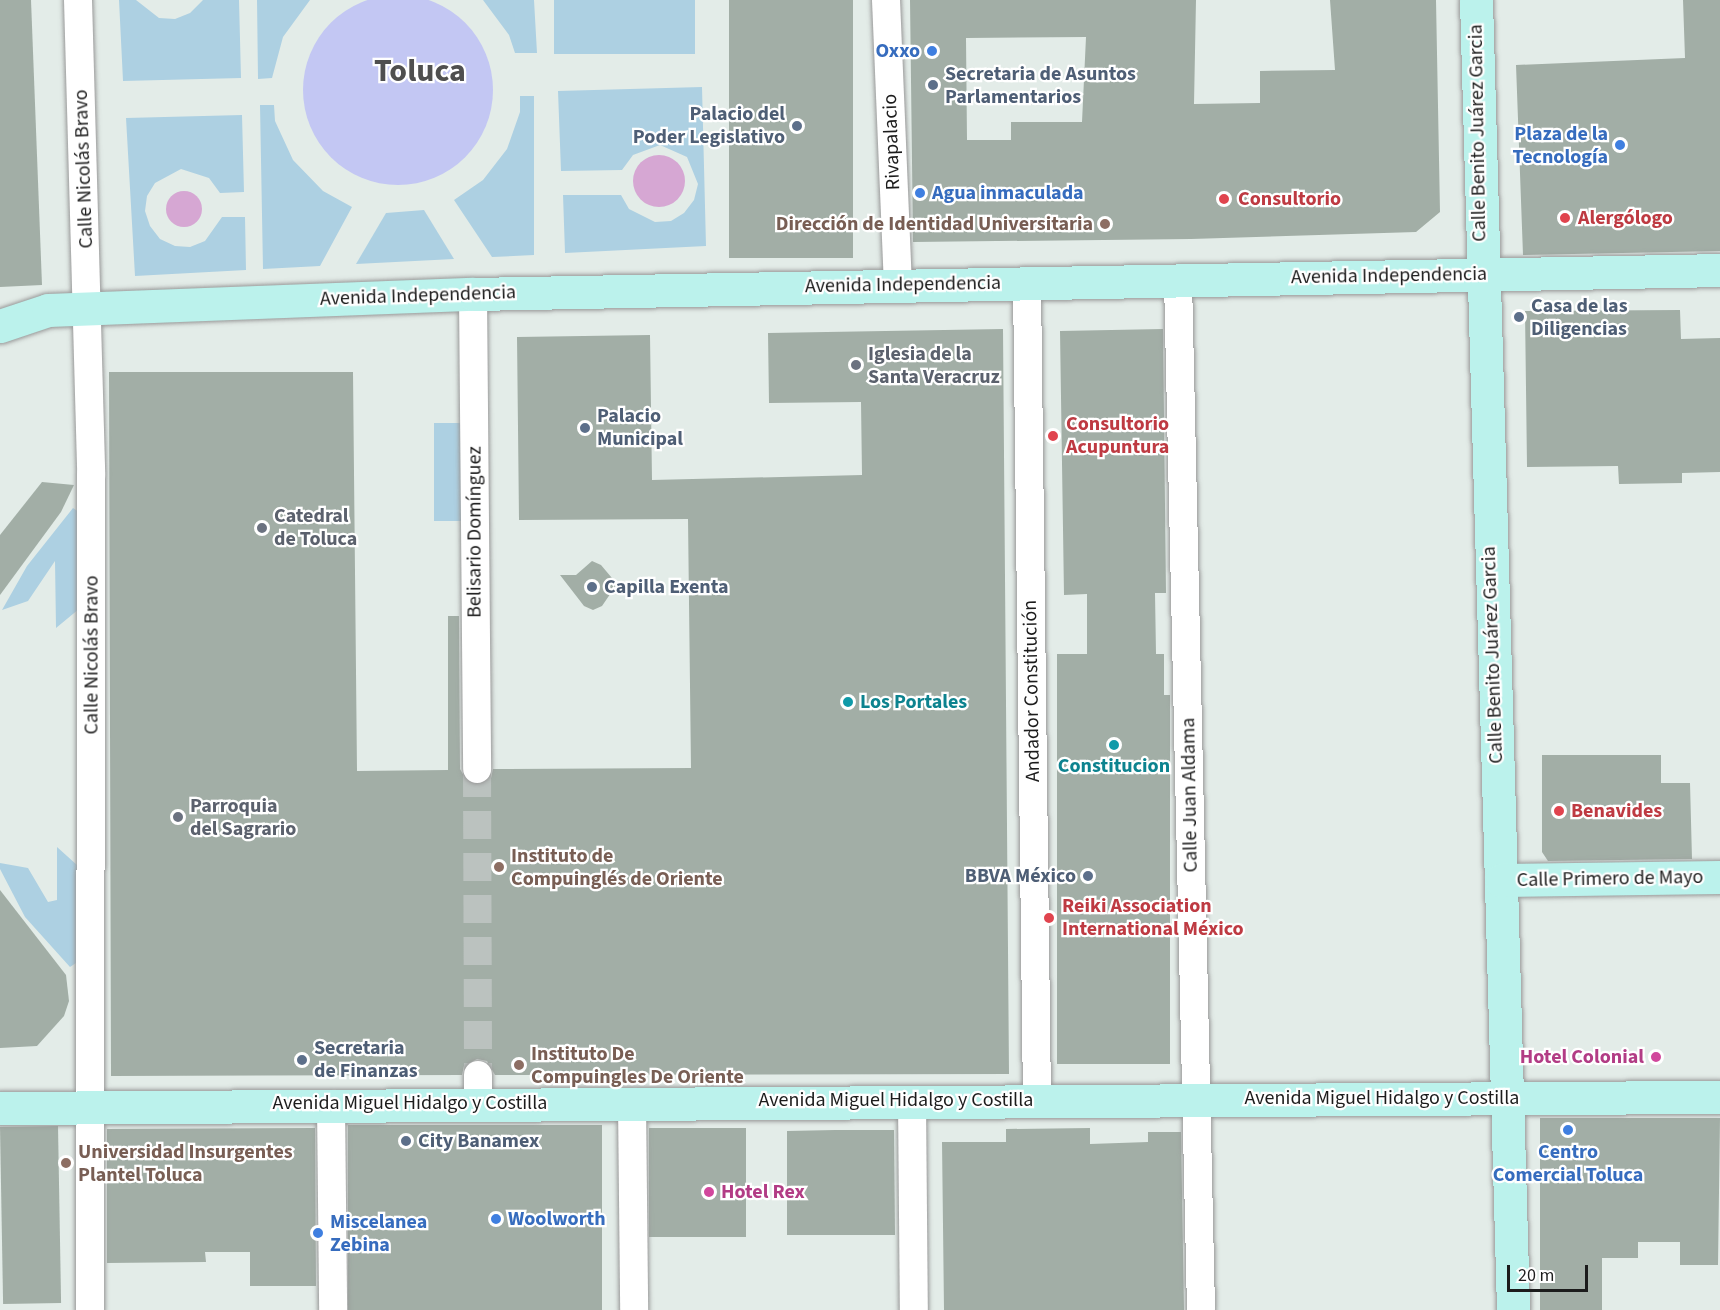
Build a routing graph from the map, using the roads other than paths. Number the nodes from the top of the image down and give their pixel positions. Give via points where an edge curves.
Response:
1 (78, 0) edge
2 (885, 0) edge
3 (1476, 0) edge
4 (1720, 270) edge
5 (1481, 275) junction
6 (1178, 280) junction
7 (1027, 283) junction
8 (898, 284) junction
9 (473, 294) junction
10 (87, 308) junction
11 (0, 326) edge
12 (477, 769) tunnel mouth
13 (1720, 877) edge
14 (1501, 880) junction
15 (1508, 1097) junction
16 (1720, 1097) edge
17 (1195, 1099) junction
18 (1037, 1100) junction
19 (912, 1101) junction
20 (632, 1102) junction
21 (331, 1104) junction
22 (93, 1105) junction
23 (0, 1108) edge
24 (90, 1310) edge
25 (333, 1310) edge
26 (634, 1310) edge
27 (914, 1310) edge
28 (1201, 1310) edge
29 (1513, 1310) edge

1 - 10 street, Calle Nicolás Bravo
2 - 8 street, Rivapalacio
3 - 5 main road, Calle Benito Juárez Garcia
4 - 5 main road, Avenida Independencia
5 - 6 main road, Avenida Independencia
5 - 14 main road, Calle Benito Juárez Garcia
6 - 7 main road, Avenida Independencia
6 - 17 street, Calle Juan Aldama
7 - 8 main road, Avenida Independencia
7 - 18 street, Andador Constitución
8 - 9 main road, Avenida Independencia
9 - 10 main road, Avenida Independencia
9 - 12 street, Belisario Domínguez
10 - 11 main road, Avenida Independencia via 32,313
10 - 22 street, Calle Nicolás Bravo
13 - 14 main road, Calle Primero de Mayo
14 - 15 main road, Calle Benito Juárez Garcia
15 - 16 main road, Avenida Miguel Hidalgo y Costilla
15 - 17 main road, Avenida Miguel Hidalgo y Costilla
15 - 29 main road, Calle Benito Juárez Garcia
17 - 18 main road, Avenida Miguel Hidalgo y Costilla
17 - 28 street, Calle Juan Aldama
18 - 19 main road, Avenida Miguel Hidalgo y Costilla
19 - 20 main road, Avenida Miguel Hidalgo y Costilla
19 - 27 street
20 - 21 main road, Avenida Miguel Hidalgo y Costilla via 478,1089
20 - 26 street
21 - 22 main road, Avenida Miguel Hidalgo y Costilla
21 - 25 street
22 - 23 main road, Avenida Miguel Hidalgo y Costilla
22 - 24 street, Calle Nicolás Bravo

